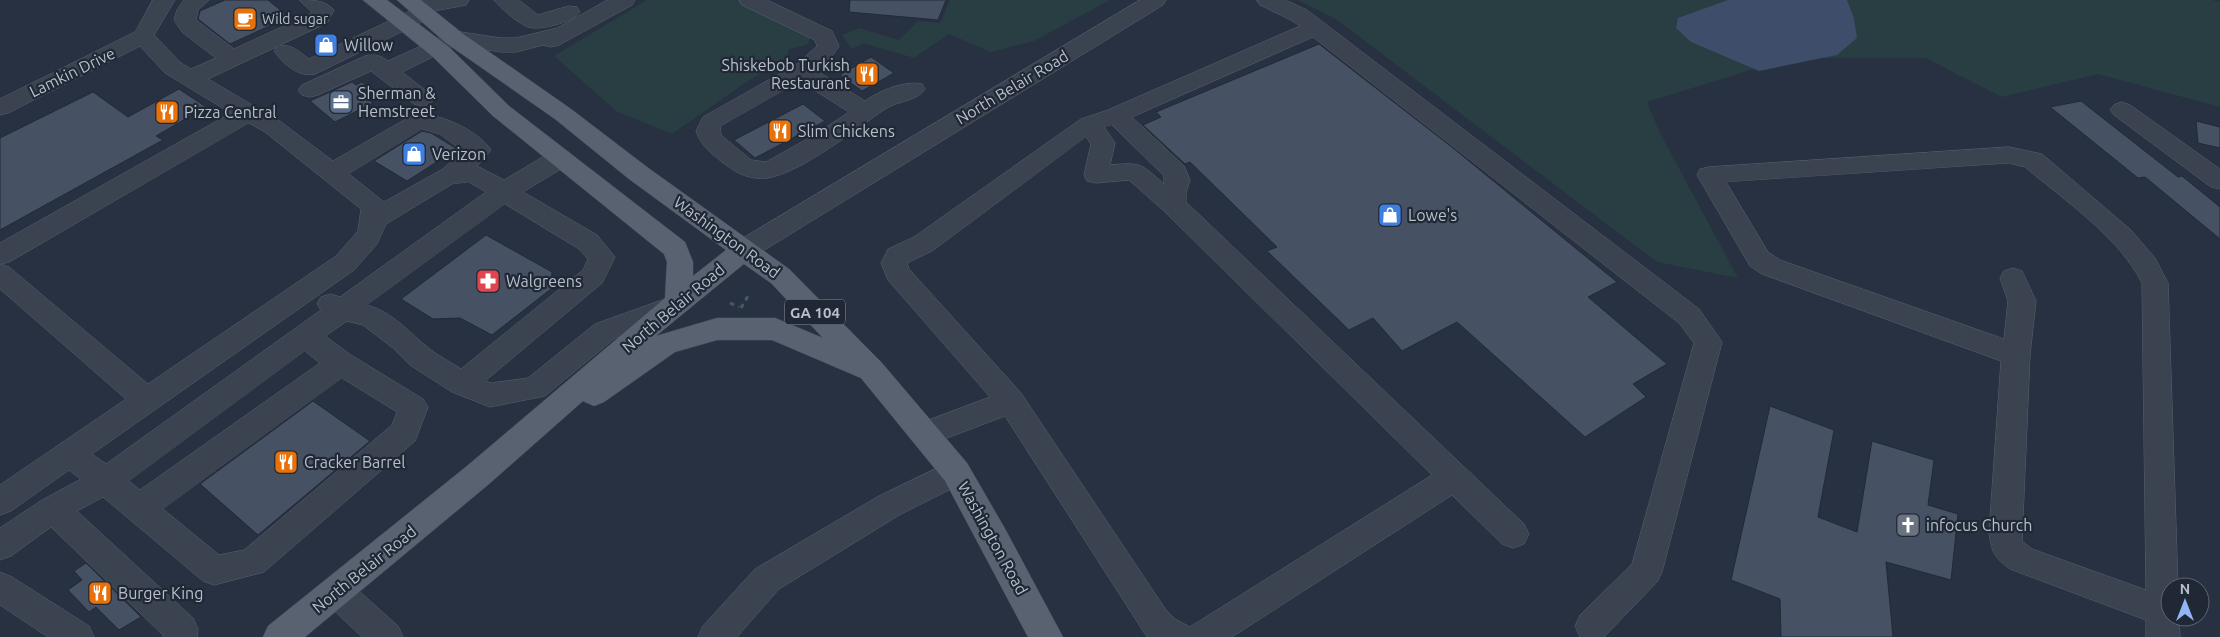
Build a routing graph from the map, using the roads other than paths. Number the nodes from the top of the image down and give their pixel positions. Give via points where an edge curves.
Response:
1 (164, 0) edge
2 (198, 0) edge
3 (310, 0) edge
4 (374, 0) edge
5 (458, 0) edge
6 (505, 0) edge
7 (591, 0) edge
8 (624, 0) edge
9 (750, 0) edge
10 (1155, 0) edge
11 (1268, 0) edge
12 (413, 11) edge
13 (1315, 28) junction
14 (567, 32) junction
15 (144, 36) junction
16 (444, 42) junction
17 (285, 52) dead end
18 (232, 59) junction
19 (496, 68) junction
20 (386, 71) junction
21 (802, 72) junction
22 (192, 78) junction
23 (914, 89) dead end
24 (310, 90) dead end
25 (422, 99) dead end
26 (0, 108) edge
27 (2122, 110) dead end
28 (250, 112) junction
29 (865, 112) junction
30 (1116, 115) junction
31 (1089, 124) junction
32 (560, 158) junction
33 (332, 173) junction
34 (2215, 174) edge
35 (451, 176) junction
36 (504, 192) junction
37 (1173, 205) junction
38 (376, 219) junction
39 (744, 250) junction
40 (0, 256) edge
41 (0, 274) edge
42 (2013, 278) dead end
43 (306, 290) junction
44 (676, 304) junction
45 (341, 309) junction
46 (306, 337) junction
47 (2016, 355) junction
48 (341, 363) junction
49 (872, 372) junction
50 (462, 384) junction
51 (147, 400) junction
52 (1011, 401) junction
53 (926, 434) junction
54 (70, 454) junction
55 (956, 472) junction
56 (478, 475) junction
57 (1454, 477) junction
58 (106, 481) junction
59 (0, 502) edge
60 (140, 508) junction
61 (53, 509) junction
62 (1513, 534) dead end
63 (0, 546) edge
64 (2162, 577) edge
65 (0, 587) edge
66 (337, 592) junction
67 (2160, 623) edge
68 (1592, 626) dead end
69 (77, 637) edge
70 (180, 637) edge
71 (280, 637) edge
72 (386, 637) edge
73 (715, 637) edge
74 (1046, 637) edge
75 (1178, 637) edge
76 (1202, 637) edge

1 - 15 street
2 - 18 street via 190,6 185,20
3 - 18 street via 323,10 319,18
4 - 12 main road, Washington Road
5 - 12 street
6 - 7 street via 534,22 556,18
8 - 14 street
9 - 21 street via 824,36 828,46 820,59
10 - 39 street, North Belair Road
11 - 13 street via 1299,15
12 - 16 main road, Washington Road
12 - 17 street via 363,34 307,69
13 - 30 street
13 - 68 street via 1689,316 1708,342 1646,572
14 - 16 street via 516,45
14 - 19 street
15 - 22 street via 174,68
15 - 26 street, Lamkin Drive
16 - 19 main road, Washington Road / GA 104
16 - 20 street
16 - 32 main road, Washington Road via 501,111
18 - 22 street
19 - 39 main road, Washington Road / GA 104 via 563,114
20 - 24 street via 373,60
20 - 25 street
21 - 29 street
21 - 29 street via 711,122 710,140 745,168 766,170 824,140
22 - 28 street
23 - 29 street via 881,101
27 - 34 street
28 - 33 street
28 - 40 street
30 - 31 street
30 - 37 street via 1175,172 1178,180
31 - 37 street via 1102,143 1096,175 1134,171
31 - 52 street via 923,244 897,256 894,263 897,273
32 - 36 street
32 - 44 main road, Washington Road via 676,249 680,262
33 - 35 street via 419,120 448,128 479,150
33 - 38 street via 373,206
35 - 36 street via 473,173
35 - 38 street
36 - 45 street
36 - 50 street via 588,242 602,257 593,276
37 - 57 street
38 - 43 street via 369,238 344,263
39 - 44 main road, North Belair Road
39 - 49 main road, Washington Road / GA 104 via 780,276
41 - 51 street
42 - 47 street via 2022,301
43 - 45 street
43 - 51 street
44 - 50 street via 605,331 535,388 490,395
44 - 56 main road, North Belair Road
45 - 46 street
45 - 50 street via 372,317 404,340 420,357
46 - 48 street
46 - 58 street
47 - 64 street via 1771,267 1759,259 1708,175 2021,156 2033,160 2122,236 2146,265 2155,283
47 - 67 street via 2005,534 2007,548 2021,559
48 - 60 street
48 - 60 street via 413,407 404,432 253,562 214,571
49 - 53 main road, Washington Road / GA 104
49 - 56 main road via 775,329 716,329 666,344
51 - 54 street
52 - 53 street
52 - 75 street via 1154,621
53 - 55 main road, Washington Road / GA 104
54 - 58 street
54 - 59 street
55 - 73 street via 890,505 767,579
55 - 74 main road, Washington Road / GA 104
56 - 66 main road, North Belair Road
57 - 62 street
57 - 76 street
58 - 60 street
58 - 61 street
61 - 63 street
61 - 70 street via 182,629
65 - 69 street
66 - 71 main road, North Belair Road
66 - 72 street

